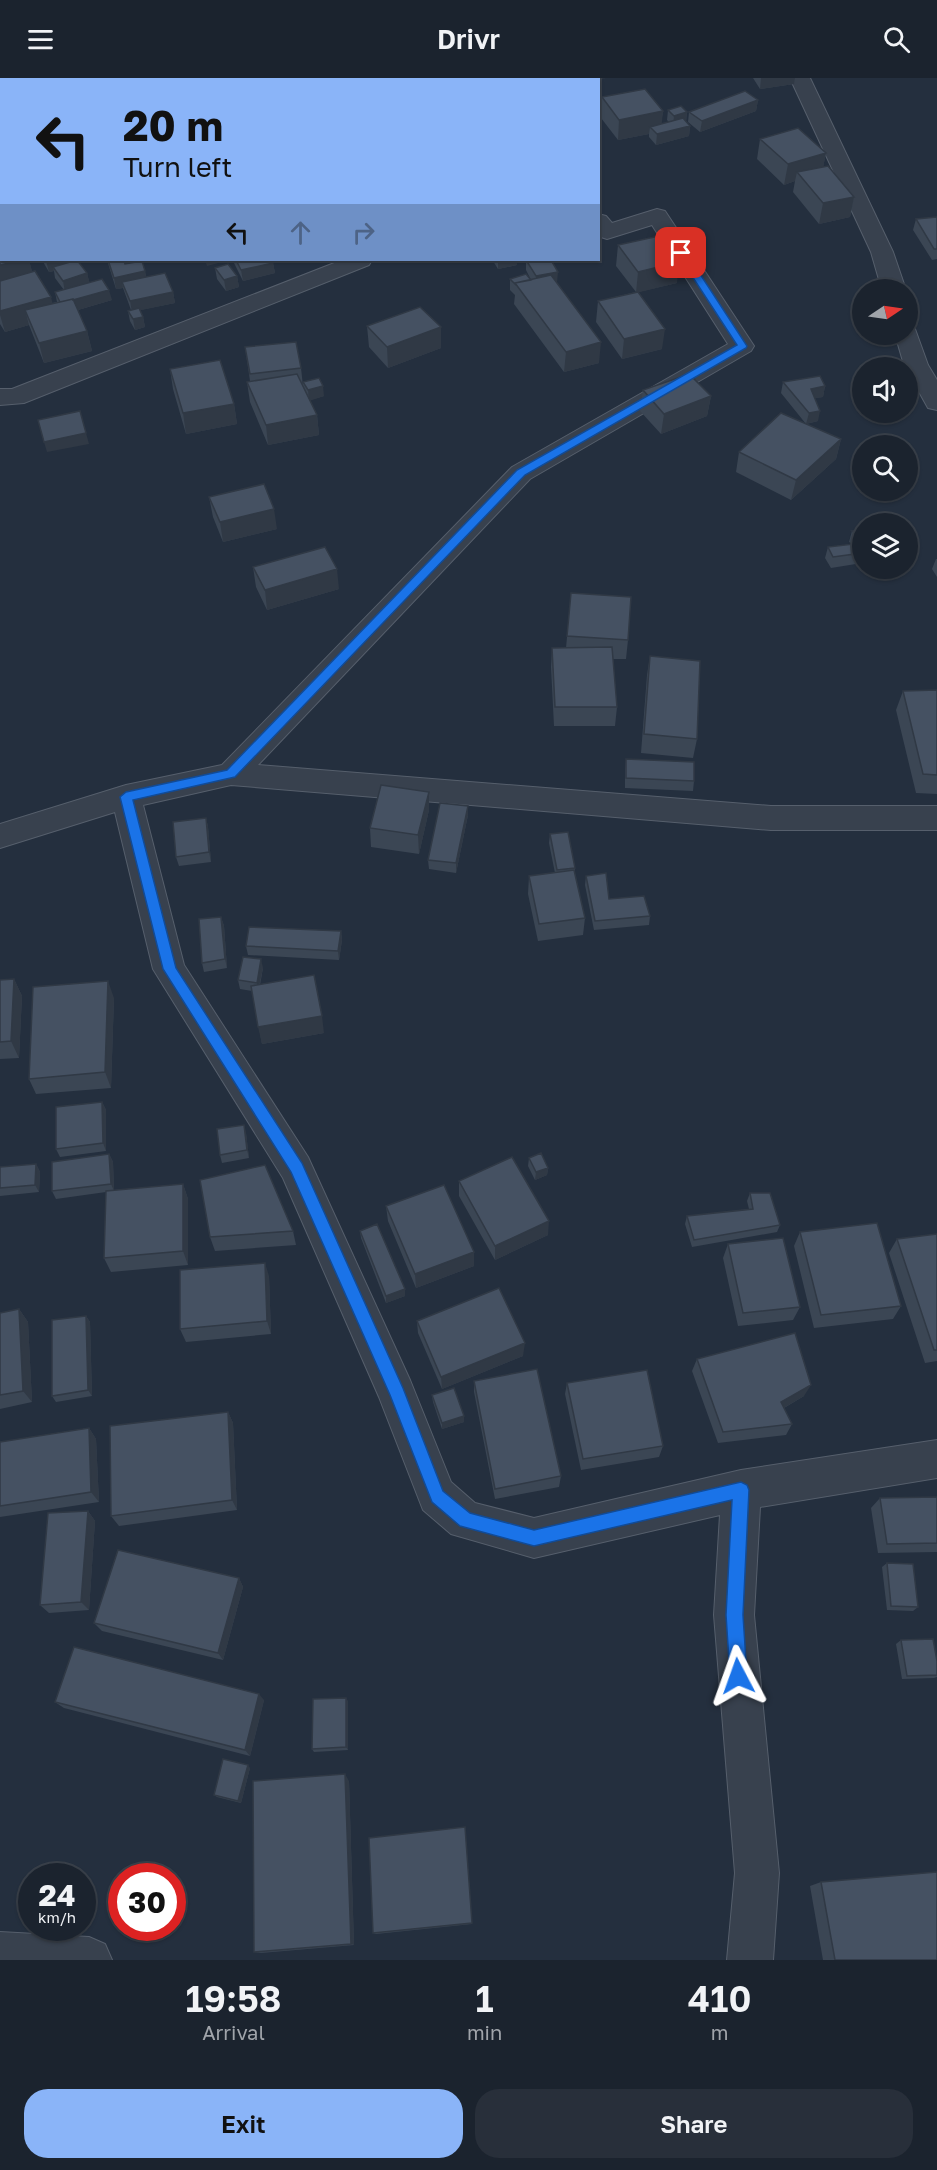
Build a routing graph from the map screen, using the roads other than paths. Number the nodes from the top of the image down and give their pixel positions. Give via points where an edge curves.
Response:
1 (800, 78) edge
2 (600, 223) edge
3 (358, 261) edge
4 (891, 279) edge
5 (910, 345) edge
6 (0, 397) edge
7 (937, 402) edge
8 (231, 774) junction
9 (126, 797) junction
10 (937, 818) edge
11 (0, 836) edge
12 (937, 1459) edge
13 (741, 1490) junction
14 (0, 1955) edge
15 (89, 1960) edge
16 (750, 1960) edge

1 - 4 street via 882,252
2 - 8 street via 607,232 657,216 742,346 521,473
3 - 6 street via 15,397
5 - 7 street via 916,365
8 - 9 street
8 - 10 street via 771,818
9 - 11 street
9 - 13 street via 169,969 296,1168 398,1393 438,1496 465,1520 534,1538
12 - 13 street
13 - 16 street via 734,1615 757,1873
14 - 15 street

